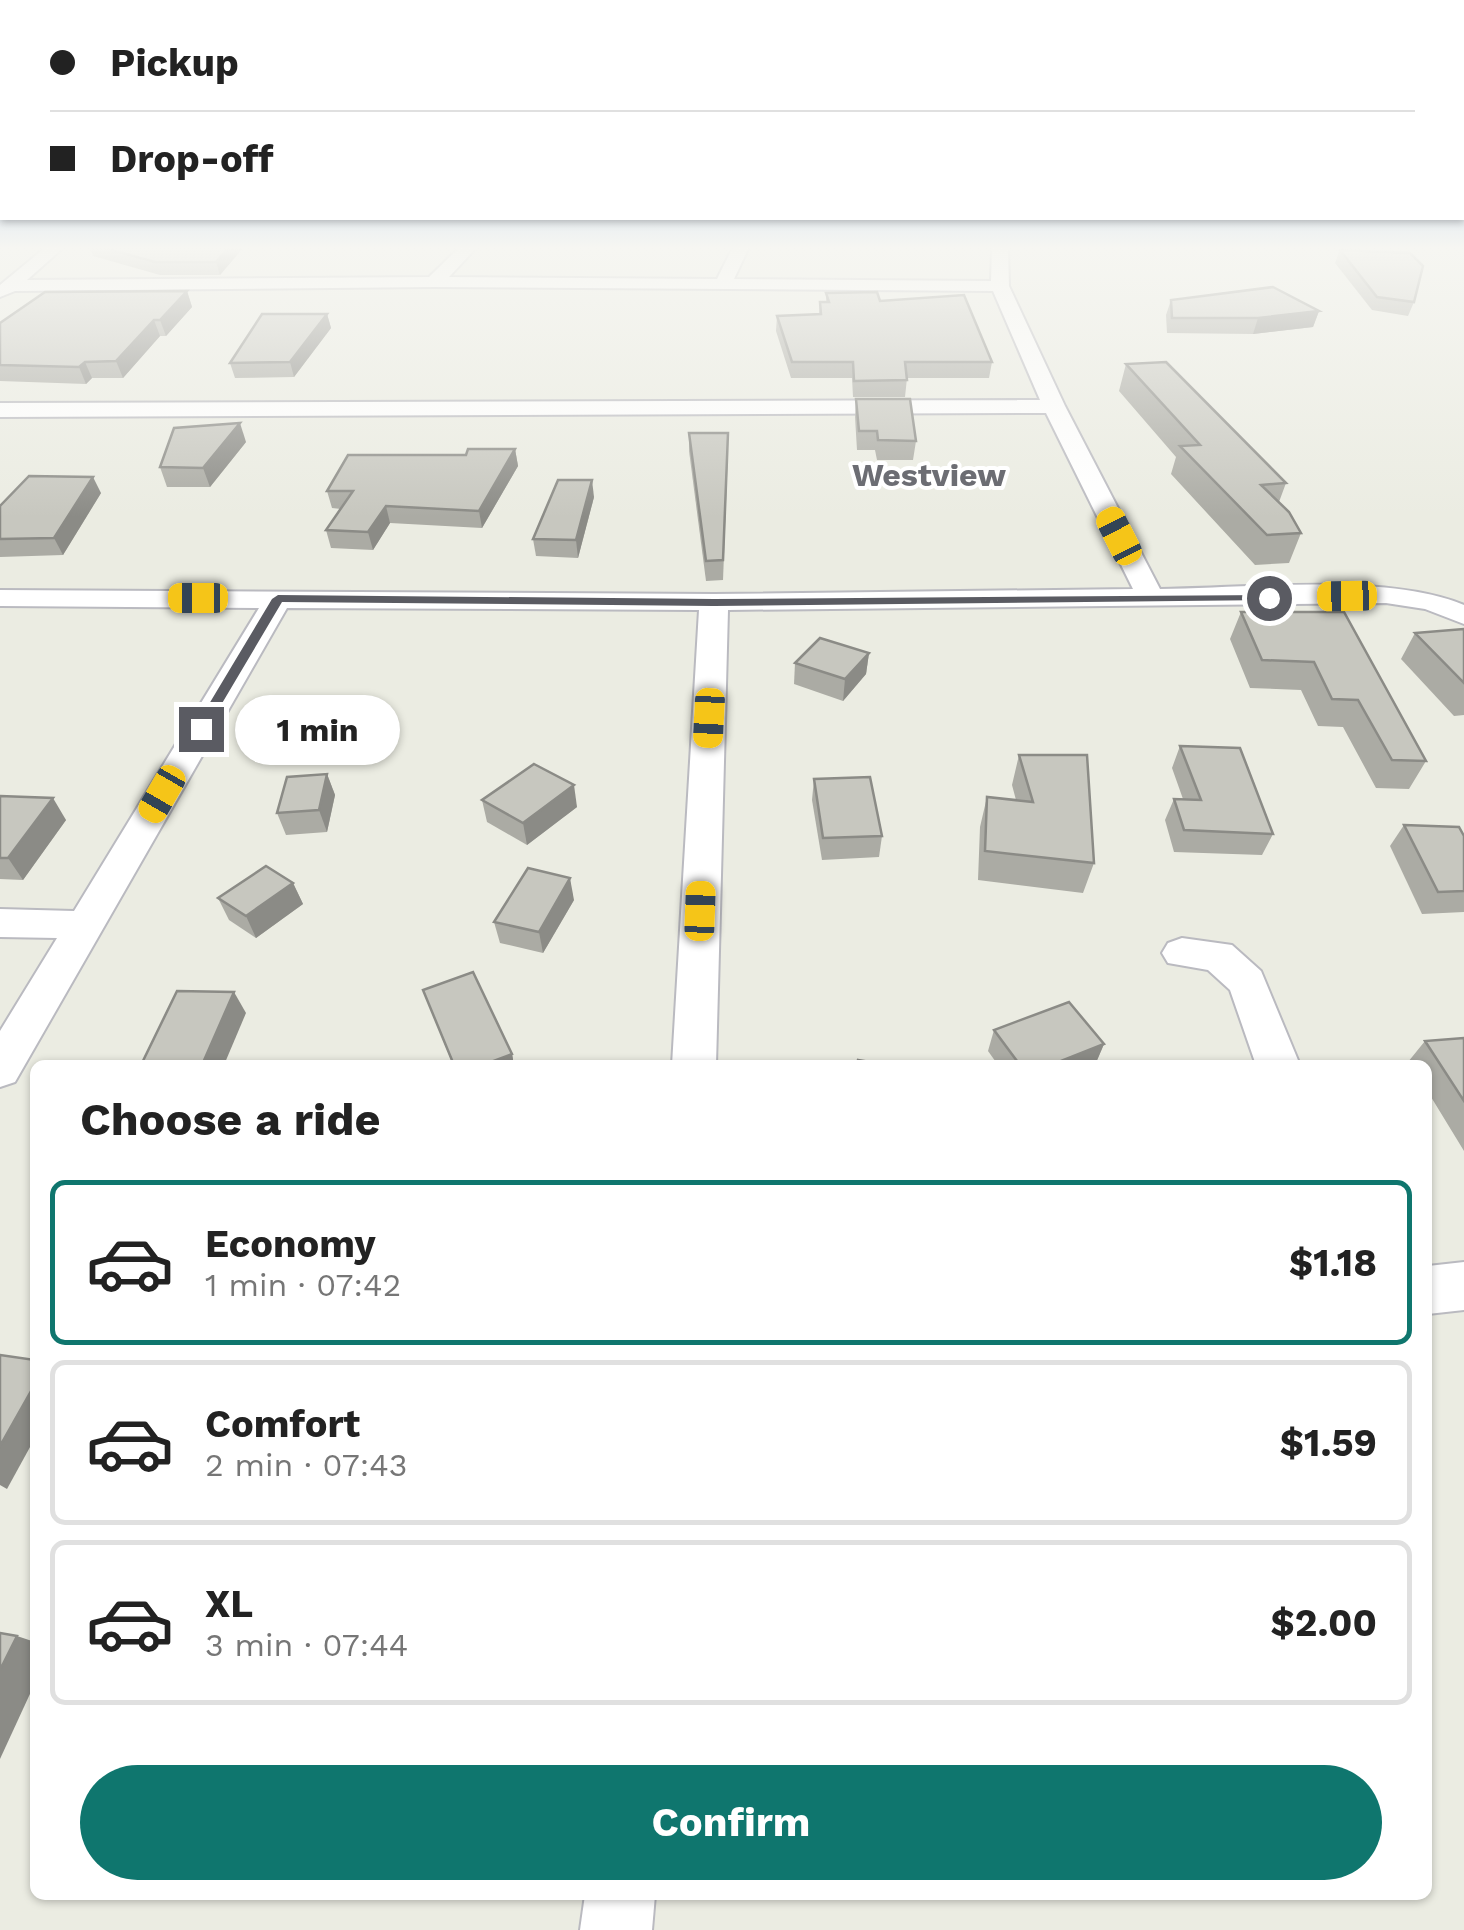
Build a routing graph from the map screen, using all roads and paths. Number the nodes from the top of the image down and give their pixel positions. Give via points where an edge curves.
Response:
1 (1023, 337) edge
2 (1054, 406) junction
3 (0, 410) edge
4 (0, 598) edge
5 (278, 599) junction
6 (1152, 600) junction
7 (714, 602) junction
8 (1464, 616) edge
9 (0, 923) edge
10 (85, 925) junction
11 (1182, 953) dead end
12 (694, 1060) edge
13 (1276, 1060) edge
14 (0, 1070) edge
15 (1464, 1286) edge
16 (1432, 1290) edge
17 (619, 1900) edge
18 (616, 1930) edge

1 - 2 street
2 - 3 street
2 - 6 street
4 - 5 street
5 - 7 street
5 - 10 street
6 - 7 street
6 - 8 street via 1386,596 1432,601
7 - 12 street
9 - 10 street
10 - 14 street
11 - 13 street via 1218,956 1247,982
15 - 16 street
17 - 18 street

